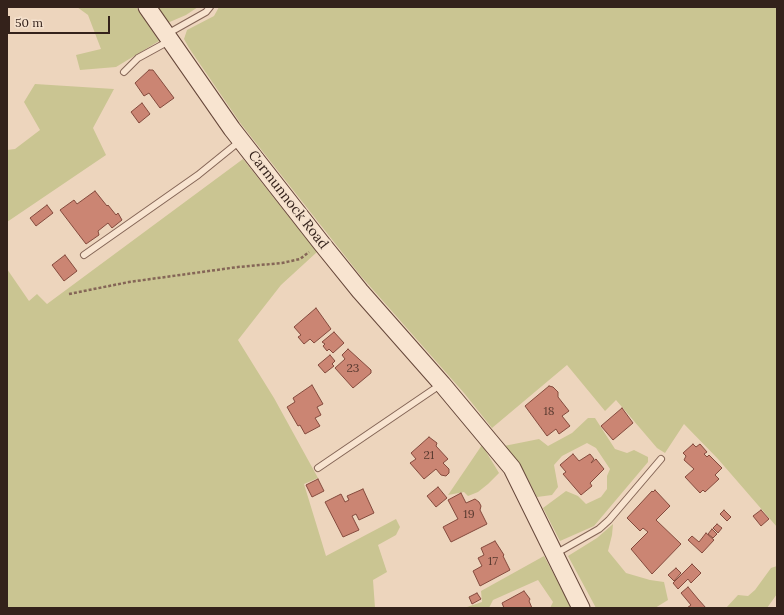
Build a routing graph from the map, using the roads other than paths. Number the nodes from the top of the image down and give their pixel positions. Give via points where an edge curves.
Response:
1 (147, 7) edge
2 (210, 7) edge
3 (167, 38) junction
4 (124, 72) dead end
5 (241, 140) junction
6 (84, 255) dead end
7 (442, 384) junction
8 (661, 459) dead end
9 (318, 468) dead end
10 (554, 555) junction
11 (582, 608) edge

1 - 3 main road, Carmunnock Road
2 - 3 lane
3 - 4 lane via 138,58
3 - 5 main road, Carmunnock Road
5 - 6 lane via 198,176
5 - 7 main road, Carmunnock Road via 360,291
7 - 9 lane
7 - 10 main road, Carmunnock Road via 512,468
8 - 10 lane via 599,529
10 - 11 main road, Carmunnock Road

